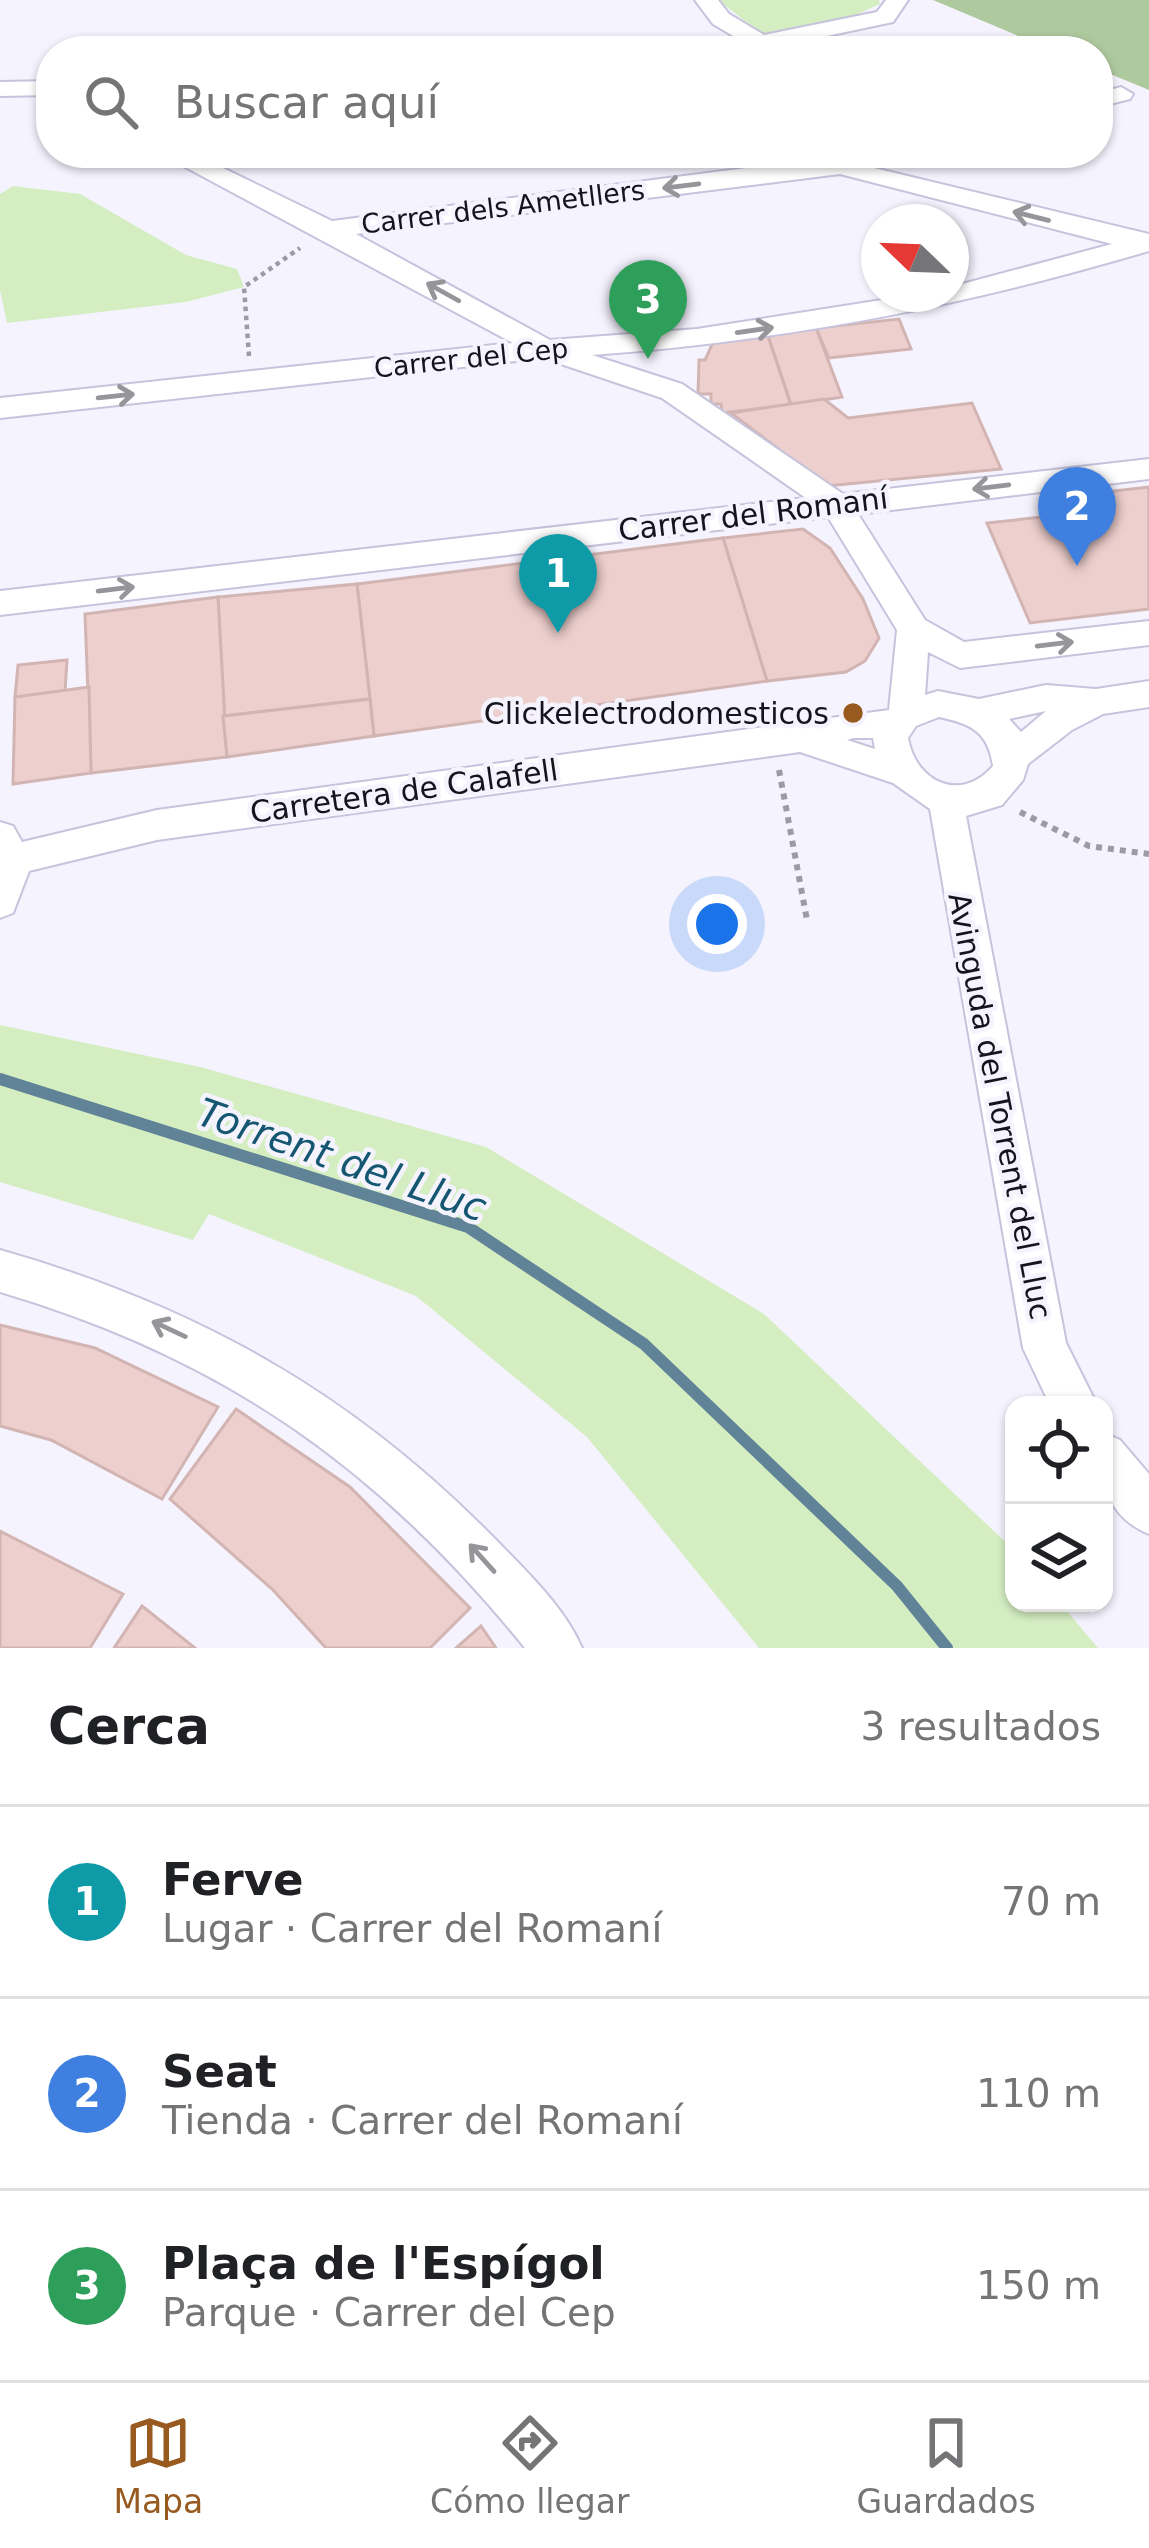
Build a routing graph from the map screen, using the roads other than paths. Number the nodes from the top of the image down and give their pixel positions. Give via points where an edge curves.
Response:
1 (706, 0) edge
2 (897, 0) edge
3 (750, 36) edge
4 (794, 36) edge
5 (0, 89) edge
6 (36, 90) edge
7 (203, 168) edge
8 (822, 168) edge
9 (846, 168) edge
10 (328, 229) junction
11 (1147, 244) edge
12 (697, 338) junction
13 (545, 349) junction
14 (672, 391) junction
15 (0, 408) edge
16 (1149, 469) edge
17 (836, 504) junction
18 (0, 603) edge
19 (913, 629) junction
20 (1149, 633) edge
21 (960, 655) junction
22 (1149, 694) edge
23 (1096, 702) junction
24 (971, 709) junction
25 (902, 719) junction
26 (787, 743) junction
27 (1012, 757) junction
28 (898, 770) junction
29 (947, 800) junction
30 (6, 848) edge
31 (0, 902) edge
32 (0, 1271) edge
33 (1069, 1396) edge
34 (1113, 1467) edge
35 (1149, 1510) edge
36 (556, 1648) edge

1 - 3 street
2 - 4 street via 885,17
5 - 6 street
7 - 10 street
8 -> 10 street, Carrer dels Ametllers
11 -> 9 street
13 -> 10 street
12 -> 11 street, Carrer del Cep via 868,314
12 - 13 street, Carrer del Cep
12 - 14 street
13 - 14 street
15 -> 13 street, Carrer del Cep
14 - 17 street
16 -> 17 street, Carrer del Romaní
18 -> 17 street, Carrer del Romaní
17 - 19 street
19 - 21 street
19 - 25 street
21 -> 20 street
21 - 24 street
22 - 23 street
23 - 24 street via 1046,698
23 - 27 street
24 - 25 street via 938,704
24 - 27 street via 1006,736
25 - 26 street, Carretera de Calafell
25 - 28 street via 890,746
26 - 28 street, Carretera de Calafell
26 - 30 street, Carretera de Calafell
27 - 29 street via 994,791
28 - 29 street
29 - 33 street, Avinguda del Torrent del Lluc via 1045,1348
30 - 31 street via 11,880
36 -> 32 street via 448,1521 270,1383 154,1322
34 - 35 street

